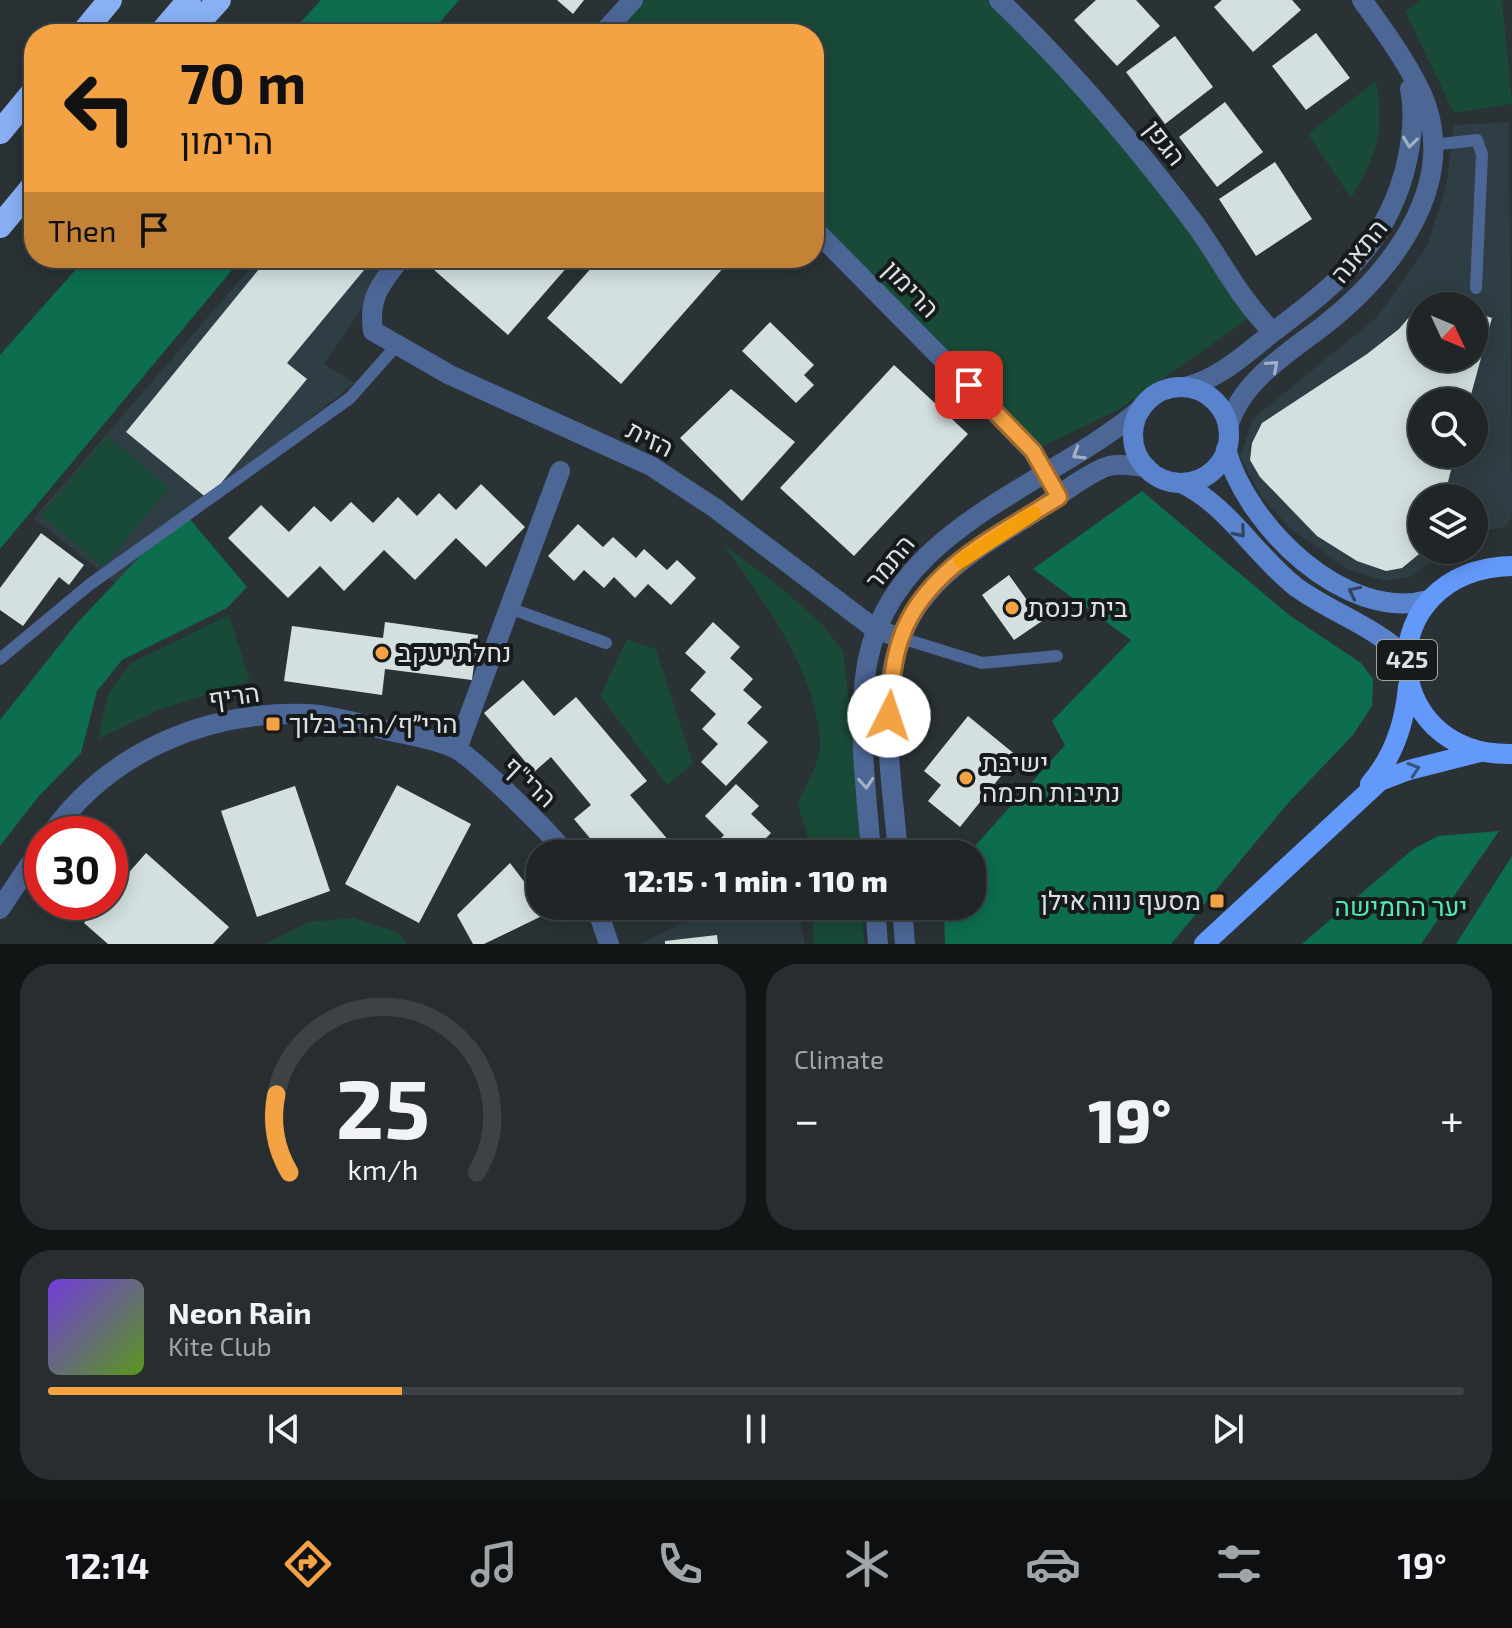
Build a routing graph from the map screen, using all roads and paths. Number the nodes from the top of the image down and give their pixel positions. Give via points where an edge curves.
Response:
1 (110, 0) edge
2 (189, 0) edge
3 (219, 0) edge
4 (633, 0) edge
5 (999, 0) edge
6 (1362, 0) edge
7 (90, 24) edge
8 (169, 24) edge
9 (197, 24) edge
10 (611, 24) edge
11 (1405, 65) junction
12 (24, 103) edge
13 (0, 132) edge
14 (1431, 145) junction
15 (24, 197) edge
16 (24, 212) edge
17 (0, 226) edge
18 (0, 238) edge
19 (824, 239) edge
20 (393, 268) edge
21 (1476, 288) dead end
22 (1273, 332) junction
23 (397, 345) junction
24 (1185, 387) junction
25 (1141, 409) junction
26 (1228, 427) junction
27 (1226, 449) junction
28 (1146, 467) junction
29 (560, 471) dead end
30 (1047, 473) junction
31 (1181, 483) junction
32 (1059, 497) junction
33 (1512, 552) edge
34 (1512, 566) edge
35 (1486, 567) junction
36 (1429, 600) junction
37 (509, 608) junction
38 (875, 629) junction
39 (901, 638) junction
40 (606, 643) dead end
41 (1057, 656) dead end
42 (1406, 657) junction
43 (0, 659) edge
44 (1409, 682) junction
45 (457, 749) junction
46 (1480, 752) junction
47 (1512, 754) edge
48 (1356, 801) junction
49 (67, 816) edge
50 (551, 840) edge
51 (870, 840) edge
52 (897, 840) edge
53 (24, 873) edge
54 (0, 909) edge
55 (601, 920) edge
56 (876, 920) edge
57 (903, 920) edge
58 (609, 944) edge
59 (878, 944) edge
60 (905, 944) edge
61 (1204, 944) edge

1 - 7 highway
2 - 8 highway
3 - 9 highway
4 - 10 street
5 - 22 street, הגפן via 1135,146
6 - 11 street, התאנה
11 - 14 street, התאנה via 1422,95
11 -> 22 street, התאנה via 1412,98 1411,142 1391,213 1350,270
12 - 13 highway
14 - 21 lane via 1477,140 1482,154
26 -> 14 street, התאנה via 1244,394 1260,377 1340,312 1393,259 1427,187
15 - 17 highway
16 - 18 highway
19 - 30 street, הרימון via 1033,451
20 - 23 street, הזית via 370,309 373,331
22 - 24 street, התאנה via 1221,373
23 - 38 street, הזית via 450,375 651,466
23 - 43 lane via 350,398 89,585
24 - 25 street via 1153,396
24 - 26 street via 1215,401
25 - 28 street via 1133,435
25 -> 30 street, התמר
26 - 27 street
27 - 31 street via 1211,473
36 -> 27 street via 1387,605 1362,597 1310,566 1252,508 1237,484
28 - 31 street via 1164,481
28 - 32 street, התמר via 1107,466
29 - 37 street
30 - 32 street, הרימון
30 - 38 street, התמר via 931,551 904,579
31 -> 42 street via 1212,501 1295,585 1387,638
32 - 39 street, התמר via 949,571 925,596
33 - 35 main road, 425
34 - 35 main road, 425
35 - 36 main road, 425 via 1460,575
36 - 42 main road, 425 via 1410,632
37 - 40 lane
37 - 45 street
38 - 39 street, הזית
38 -> 51 street, התמר via 862,716
39 - 41 lane via 982,663
39 - 52 street, התמר via 889,716
42 - 44 main road, 425
44 - 46 main road, 425 via 1434,727 1455,743
44 - 48 main road, 425 via 1406,715 1391,752
45 - 49 street, הריף via 309,714 243,719 193,728 144,749 97,783
45 - 50 street, הרי"ף
46 - 47 main road, 425
48 -> 46 main road, 425 via 1380,781
48 - 61 main road, 425
53 - 54 street
55 - 58 street
56 - 59 street
57 - 60 street

